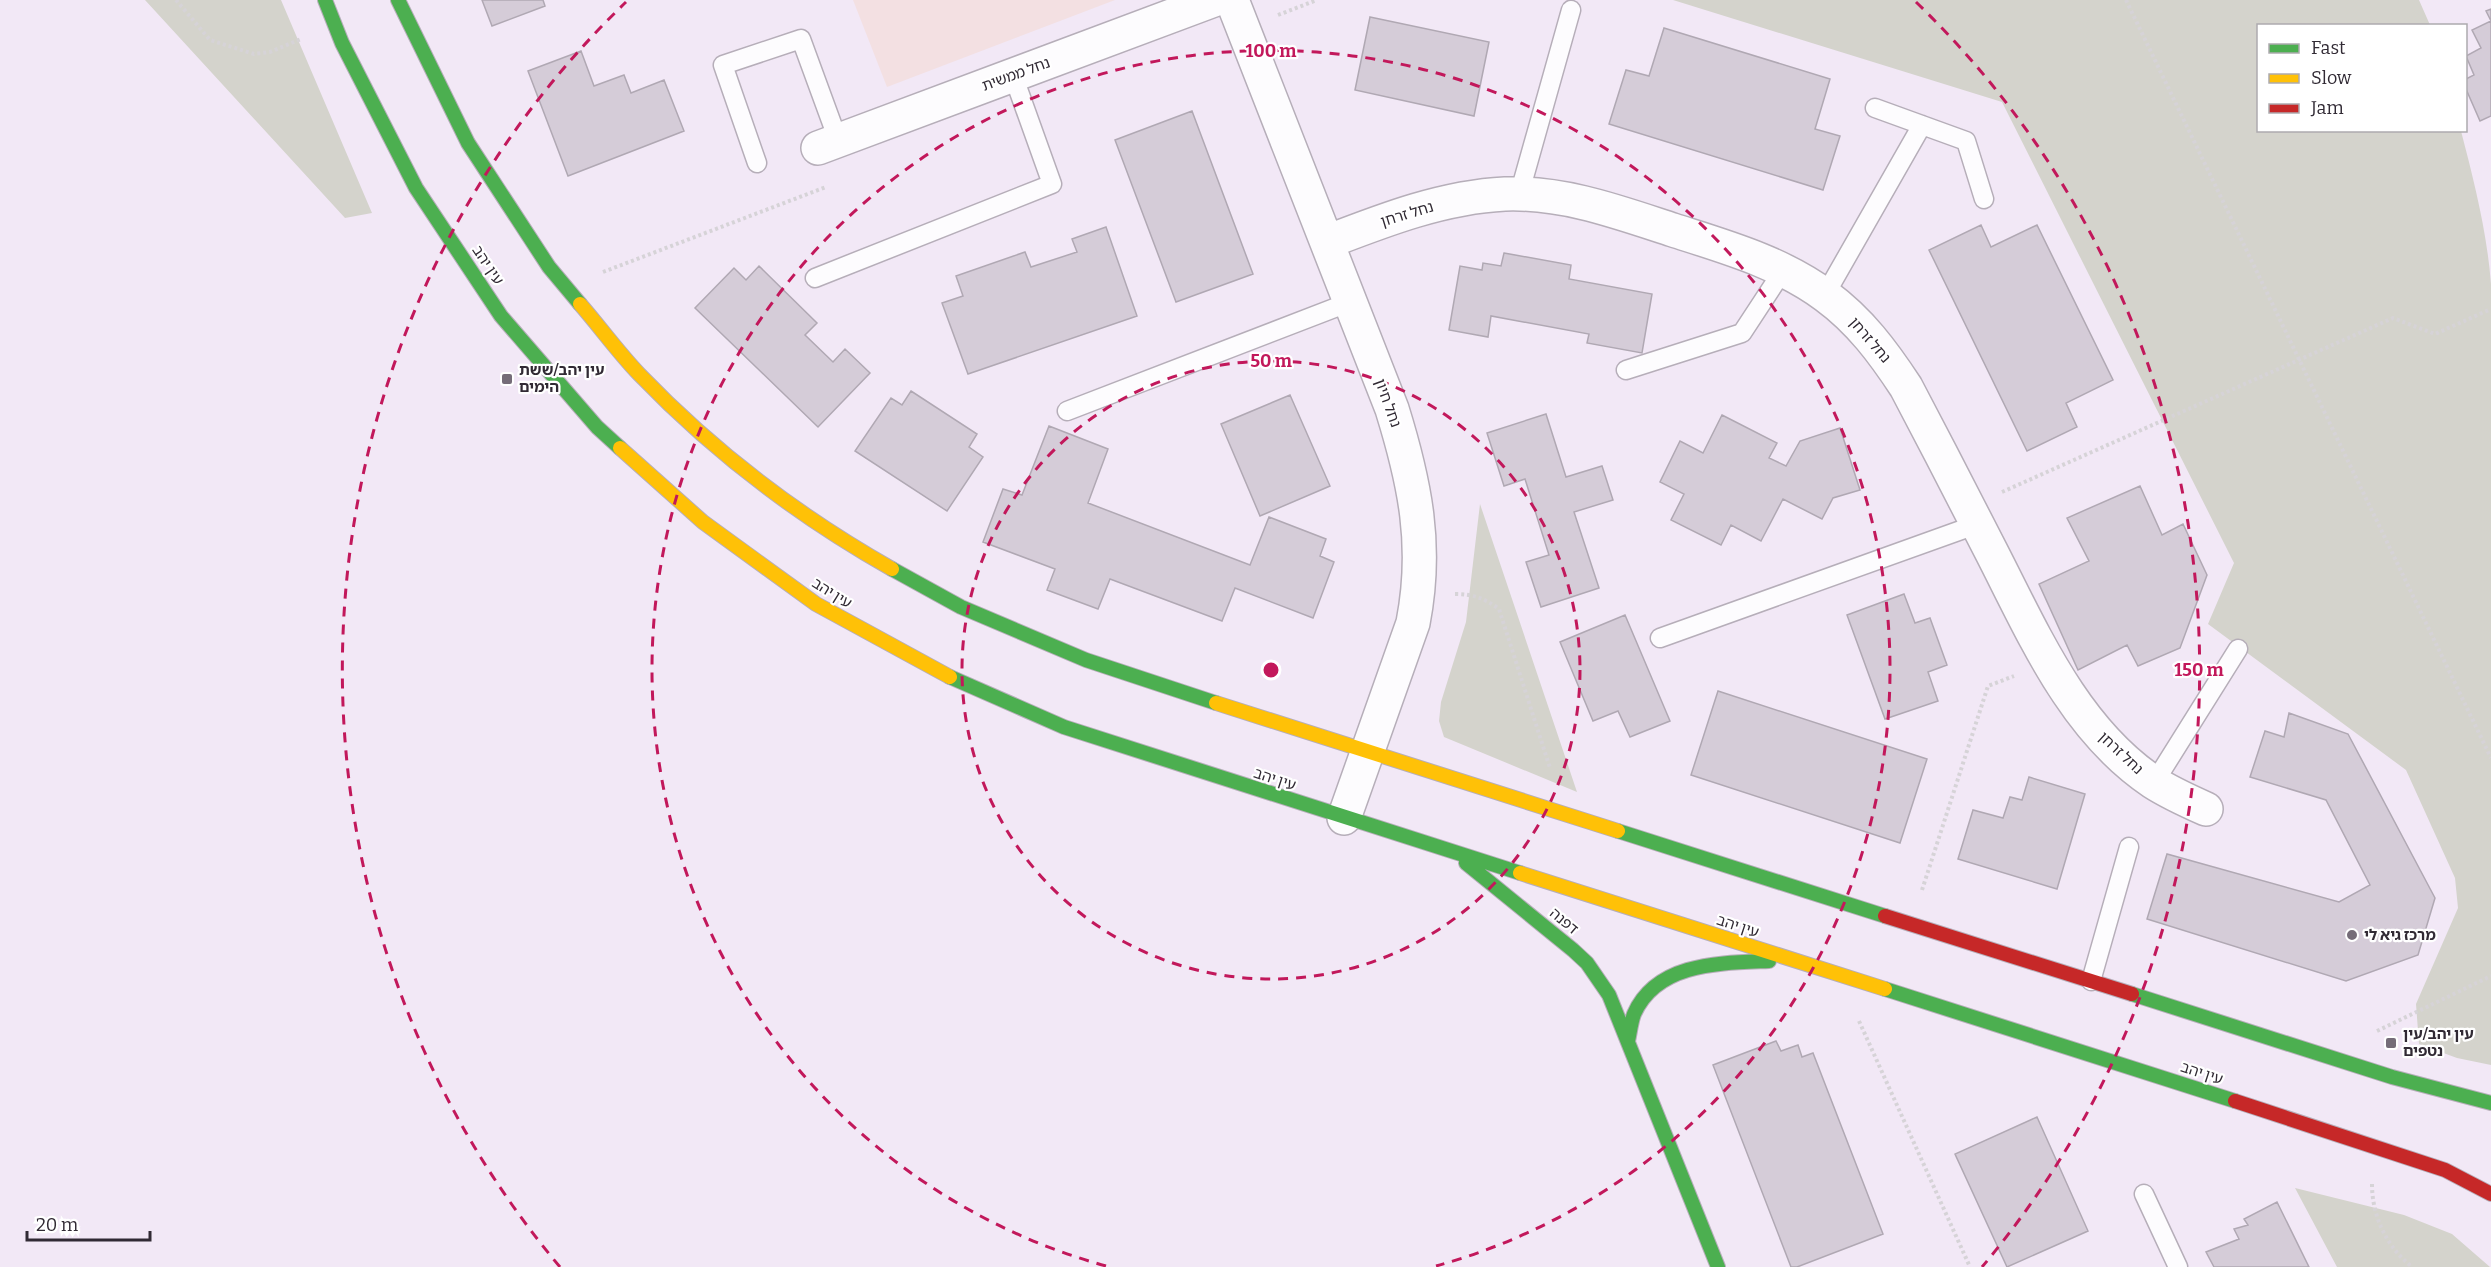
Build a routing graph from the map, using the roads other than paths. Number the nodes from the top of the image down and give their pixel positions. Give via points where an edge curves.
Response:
1 (325, 0) edge
2 (398, 0) edge
3 (1214, 0) edge
4 (1232, 0) edge
5 (1571, 9) dead end
6 (1013, 75) junction
7 (1875, 108) dead end
8 (1922, 125) junction
9 (828, 144) joint
10 (757, 163) dead end
11 (1519, 195) junction
12 (1984, 199) dead end
13 (1327, 242) junction
14 (1784, 270) junction
15 (815, 278) dead end
16 (1825, 295) junction
17 (1350, 302) junction
18 (1626, 370) dead end
19 (1067, 411) dead end
20 (1973, 516) junction
21 (1660, 638) dead end
22 (2238, 649) dead end
23 (1368, 752) junction
24 (2154, 783) junction
25 (2206, 809) dead end
26 (1344, 818) junction
27 (2129, 847) dead end
28 (1451, 851) junction
29 (1791, 960) junction
30 (2091, 981) junction
31 (1628, 1041) junction
32 (2491, 1103) edge
33 (2144, 1194) dead end
34 (2491, 1194) edge
35 (1718, 1267) edge
36 (2178, 1267) edge

1 - 26 street, עין יהב via 416,188 501,316 597,427 703,522 816,604 937,671 1064,727
2 - 23 street via 468,143 549,267 639,374 737,465 845,542 961,607 1086,660
3 - 6 street, נחל ממשית
4 - 13 street, נחל חיון
5 - 11 lane
6 - 9 street, נחל ממשית
6 - 15 lane via 1052,184
7 - 8 lane
8 - 12 lane via 1966,141
8 - 16 lane
9 - 10 lane via 801,39 723,65
11 - 13 street, נחל זרחן via 1480,196 1445,203
11 - 14 street, נחל זרחן via 1566,198 1598,206
13 - 17 street, נחל חיון
14 - 16 street, נחל זרחן
14 - 18 lane via 1742,333
16 - 20 street, נחל זרחן via 1857,323 1890,362
17 - 19 lane
17 - 23 street, נחל חיון via 1392,409 1411,475 1420,538 1419,594 1404,652
20 - 21 lane
20 - 24 street, נחל זרחן via 2067,691 2094,728
22 - 24 lane
23 - 26 street, נחל חיון
23 - 30 street
24 - 25 street, נחל זרחן
26 - 28 street, עין יהב
27 - 30 lane
28 - 29 street, עין יהב
28 - 31 street, דפנה via 1587,963 1609,995
29 - 31 street via 1710,963 1682,970 1658,985 1640,1004
29 - 34 street, עין יהב via 2372,1144 2445,1170
30 - 32 street via 2324,1056
31 - 35 street, דפנה
33 - 36 lane

